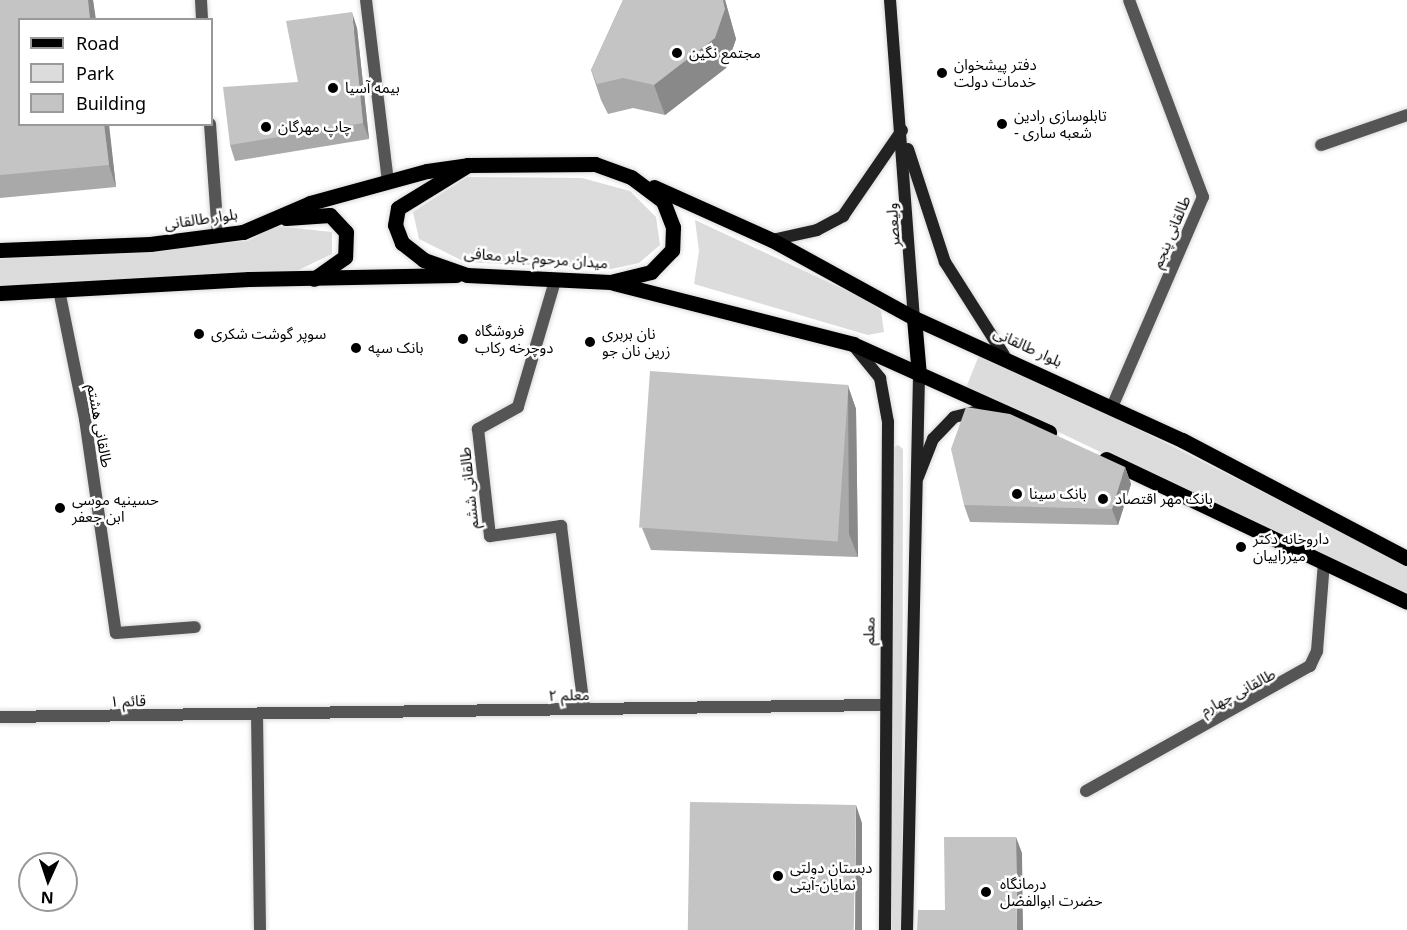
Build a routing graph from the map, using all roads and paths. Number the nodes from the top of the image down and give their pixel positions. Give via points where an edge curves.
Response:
1 (201, 0) edge
2 (366, 0) edge
3 (890, 0) edge
4 (1129, 0) edge
5 (202, 18) edge
6 (1407, 115) edge
7 (210, 126) edge
8 (902, 130) junction
9 (1322, 145) dead end
10 (468, 165) junction
11 (631, 177) junction
12 (388, 181) junction
13 (275, 218) junction
14 (218, 236) junction
15 (772, 240) junction
16 (0, 250) edge
17 (467, 275) junction
18 (315, 279) junction
19 (555, 281) junction
20 (610, 282) junction
21 (59, 290) junction
22 (0, 293) edge
23 (915, 318) junction
24 (853, 344) junction
25 (1004, 355) junction
26 (919, 375) junction
27 (994, 406) junction
28 (1112, 406) junction
29 (1069, 442) edge
30 (1090, 452) edge
31 (912, 492) junction
32 (1407, 558) edge
33 (1324, 562) junction
34 (1407, 602) edge
35 (195, 627) dead end
36 (882, 705) junction
37 (584, 710) junction
38 (257, 714) junction
39 (0, 717) edge
40 (1086, 791) dead end
41 (260, 930) edge
42 (885, 930) edge
43 (907, 930) edge

1 - 5 street
2 - 12 street
3 - 8 main road, ولیعصر
4 - 28 street, طالقانی پنجم via 1203,197
6 - 9 street
7 - 14 street
8 - 15 main road via 843,216 818,230
8 - 23 main road, ولیعصر
8 - 25 main road via 945,262
10 - 11 main road, میدان مرحوم جابر معافی via 595,164
10 - 12 main road, بلوار طالقانی
10 - 17 main road, میدان مرحوم جابر معافی via 398,208 395,225 402,243 424,260
11 - 15 main road, بلوار طالقانی
11 - 20 main road, میدان مرحوم جابر معافی via 663,201 673,227 672,250 651,272
12 - 13 main road, بلوار طالقانی
13 - 14 main road, بلوار طالقانی
13 - 18 main road via 330,215 346,232 345,256
14 - 16 main road, بلوار طالقانی
15 - 23 main road, بلوار طالقانی
17 - 18 main road
17 - 19 main road, میدان مرحوم جابر معافی
18 - 21 main road
19 - 20 main road, میدان مرحوم جابر معافی
19 - 37 street, طالقانی ششم via 518,407 478,429 490,536 561,526
20 - 24 main road
21 - 22 main road
21 - 35 street, طالقانی هشتم via 85,419 116,633
23 - 25 main road, بلوار طالقانی
23 - 26 main road
24 - 26 main road
24 - 36 main road, معلم via 880,378 886,398
25 - 28 main road, بلوار طالقانی
26 - 27 main road
26 - 31 main road
27 - 29 main road
27 - 31 main road via 949,421 930,445
28 - 32 main road, بلوار طالقانی
30 - 33 main road
31 - 43 main road
33 - 34 main road
33 - 40 street, طالقانی چهارم via 1317,651 1310,666
36 - 37 street, معلم ٢
36 - 42 main road, معلم
37 - 38 street, معلم ٢
38 - 39 street, قائم ١
38 - 41 street

